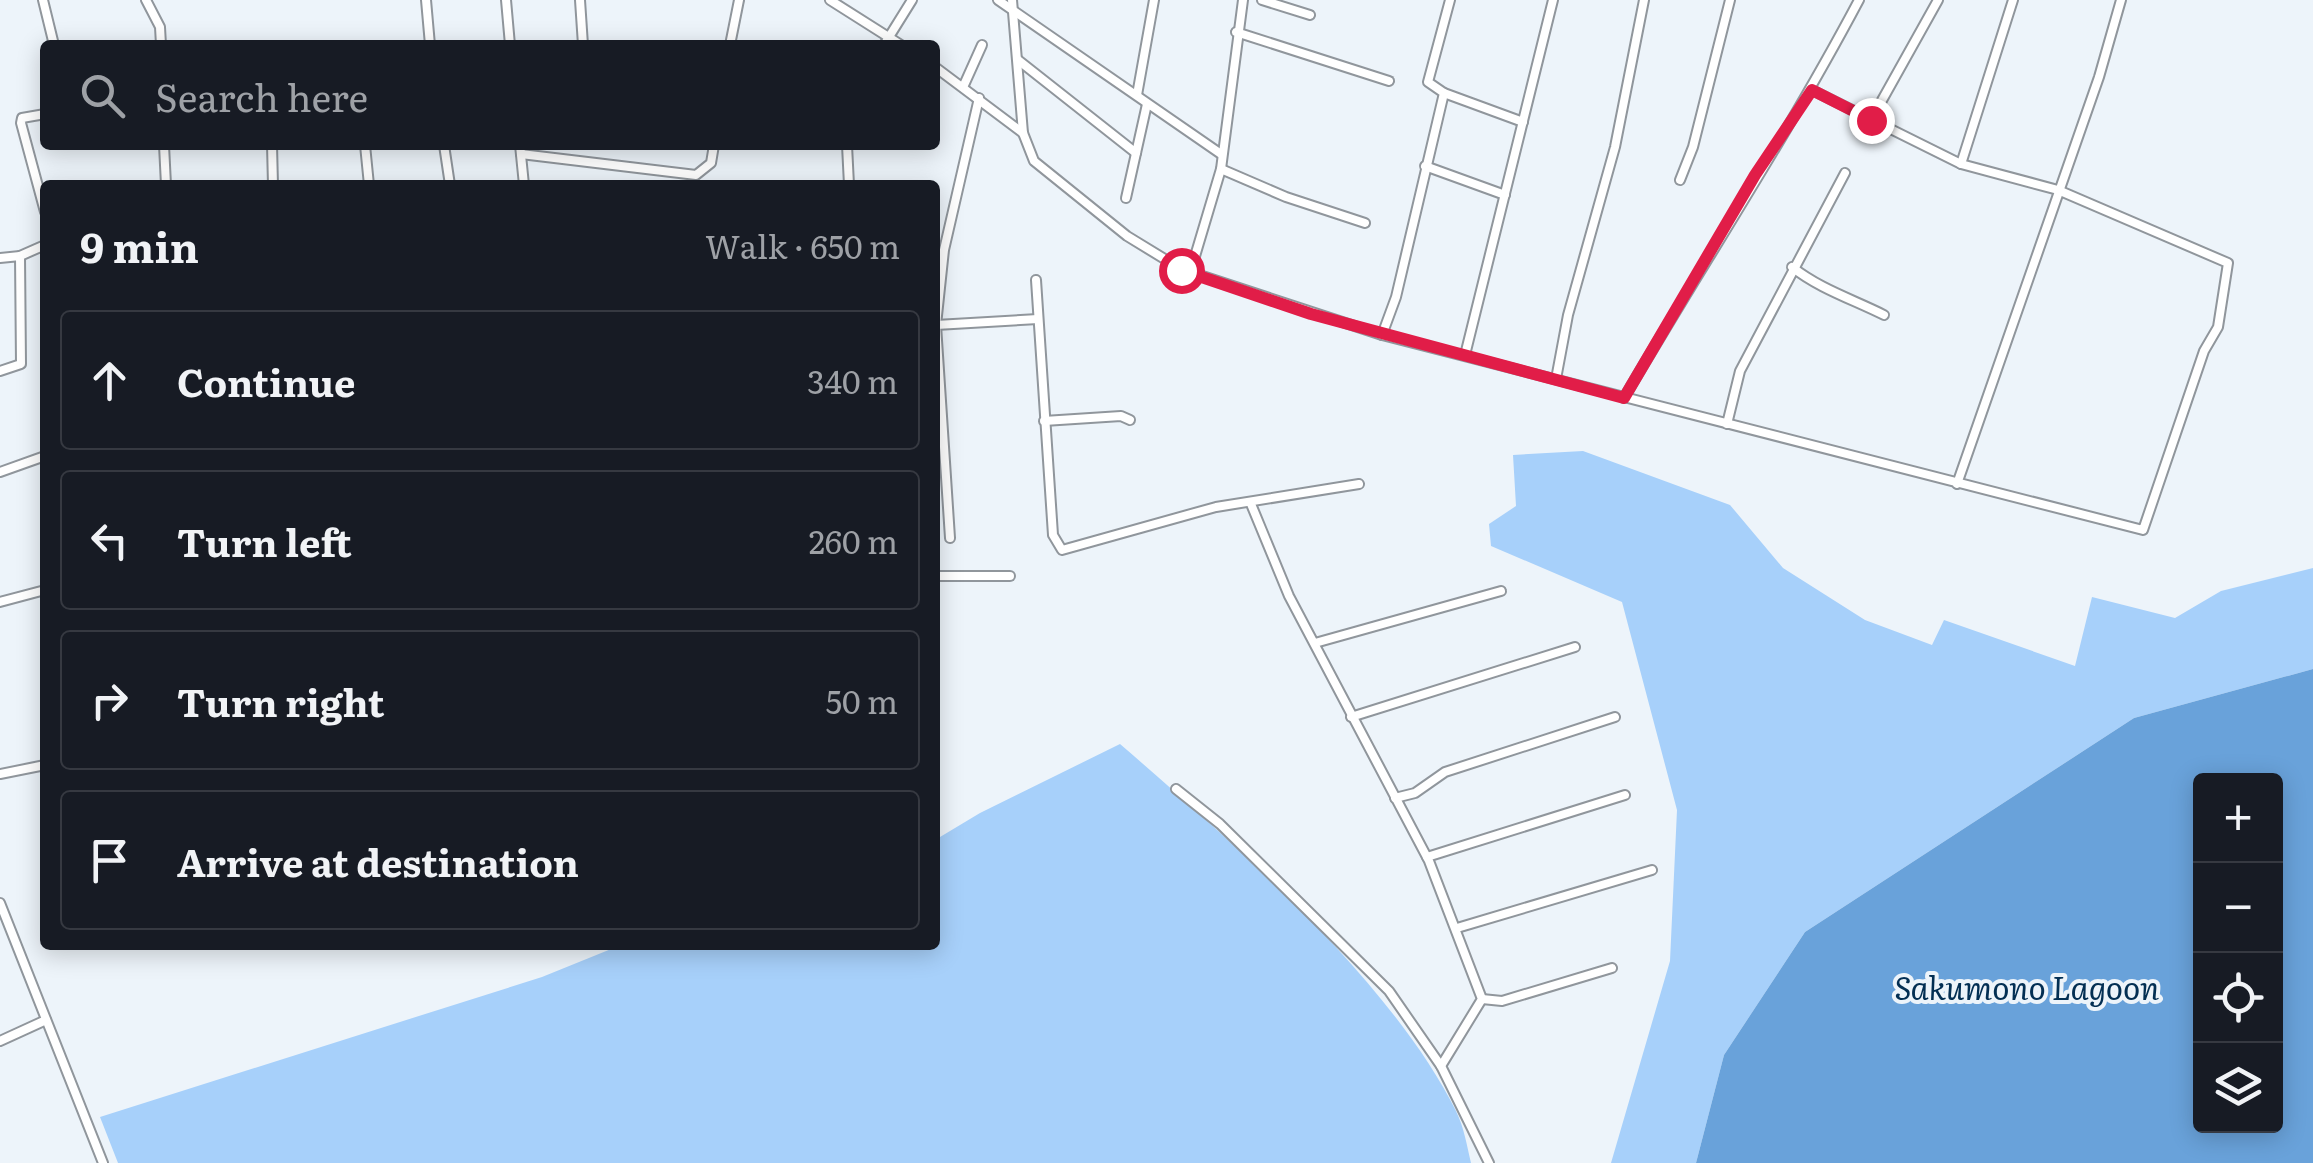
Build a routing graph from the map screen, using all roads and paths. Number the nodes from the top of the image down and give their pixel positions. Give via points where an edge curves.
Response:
1 (43, 0) edge
2 (146, 0) edge
3 (426, 0) edge
4 (506, 0) edge
5 (580, 0) edge
6 (738, 0) edge
7 (830, 0) edge
8 (912, 0) edge
9 (998, 0) edge
10 (1154, 0) edge
11 (1242, 0) edge
12 (1262, 0) edge
13 (1450, 0) edge
14 (1554, 0) edge
15 (1644, 0) edge
16 (1730, 0) edge
17 (1860, 0) edge
18 (1938, 0) edge
19 (2014, 0) edge
20 (2121, 0) edge
21 (1013, 5) edge
22 (1310, 16) dead end
23 (1236, 32) junction
24 (53, 40) edge
25 (160, 40) edge
26 (430, 40) edge
27 (510, 40) edge
28 (583, 40) edge
29 (731, 40) edge
30 (885, 40) edge
31 (887, 40) edge
32 (982, 45) dead end
33 (1018, 60) junction
34 (940, 70) edge
35 (1389, 81) dead end
36 (964, 85) junction
37 (1812, 90) junction
38 (1444, 93) junction
39 (1136, 95) junction
40 (979, 98) junction
41 (1146, 104) junction
42 (40, 115) edge
43 (1871, 120) junction
44 (1523, 122) junction
45 (1023, 133) junction
46 (164, 150) edge
47 (272, 150) edge
48 (365, 150) edge
49 (445, 150) edge
50 (521, 150) edge
51 (590, 150) edge
52 (713, 150) edge
53 (847, 150) edge
54 (1136, 153) junction
55 (1221, 154) junction
56 (591, 160) junction
57 (1962, 164) junction
58 (1425, 166) junction
59 (1221, 169) junction
60 (1845, 173) dead end
61 (166, 180) edge
62 (273, 180) edge
63 (368, 180) edge
64 (449, 180) edge
65 (524, 180) edge
66 (848, 180) edge
67 (1680, 180) dead end
68 (2058, 190) junction
69 (40, 193) edge
70 (1504, 195) junction
71 (1126, 198) dead end
72 (1365, 224) dead end
73 (40, 247) edge
74 (20, 256) junction
75 (0, 258) edge
76 (1792, 267) junction
77 (1190, 273) junction
78 (1036, 280) dead end
79 (940, 295) edge
80 (1884, 315) dead end
81 (1038, 319) junction
82 (940, 325) edge
83 (1382, 334) junction
84 (1465, 355) junction
85 (0, 371) edge
86 (1556, 379) junction
87 (940, 394) edge
88 (1624, 398) junction
89 (1130, 420) dead end
90 (1044, 421) junction
91 (1727, 424) junction
92 (40, 458) edge
93 (0, 472) edge
94 (1359, 484) dead end
95 (1957, 484) junction
96 (1251, 504) junction
97 (950, 538) dead end
98 (940, 576) edge
99 (1010, 576) dead end
100 (40, 591) edge
101 (1501, 591) dead end
102 (0, 602) edge
103 (1315, 643) junction
104 (1575, 647) dead end
105 (1350, 717) junction
106 (1616, 717) dead end
107 (40, 766) edge
108 (0, 774) edge
109 (1176, 789) dead end
110 (1625, 796) dead end
111 (1396, 798) junction
112 (1427, 857) junction
113 (1652, 870) dead end
114 (0, 903) edge
115 (1457, 928) junction
116 (1612, 968) dead end
117 (1482, 999) junction
118 (46, 1020) junction
119 (0, 1041) edge
120 (1441, 1066) junction
121 (103, 1163) edge
122 (1490, 1163) edge

1 - 24 street
2 - 25 street
3 - 26 street
4 - 27 street
5 - 28 street
6 - 29 street
7 - 30 street
8 - 31 street
9 - 21 street
10 - 39 street
11 - 23 street
12 - 22 street
13 - 38 street via 1428,82
14 - 44 street
15 - 86 street via 1615,148
16 - 67 street
17 - 37 street
18 - 43 street
19 - 57 street
20 - 68 street
21 - 33 street
21 - 39 street
23 - 35 street
23 - 55 street
32 - 36 street
33 - 45 street
33 - 54 street
34 - 36 street
36 - 40 street
37 - 43 street
37 - 88 street
38 - 44 street
38 - 58 street
39 - 41 street
40 - 45 street
40 - 79 street
41 - 54 street
41 - 55 street
42 - 69 street via 21,123
43 - 57 street
44 - 70 street
45 - 77 street via 1034,161 1127,236
46 - 61 street
47 - 62 street
48 - 63 street
49 - 64 street
50 - 56 street
50 - 65 street
51 - 56 street
52 - 56 street via 712,163 696,175
53 - 66 street
54 - 71 street
55 - 59 street
57 - 68 street
58 - 70 street
58 - 83 street
59 - 72 street
59 - 77 street
60 - 76 street
68 - 95 street
68 - 95 street via 2228,263 2218,327 2143,530
70 - 84 street
73 - 74 street
74 - 75 street
74 - 85 street via 21,364
76 - 80 street via 1819,288
76 - 91 street via 1740,372
77 - 83 street
78 - 81 street
81 - 82 street
81 - 90 street
83 - 84 street
84 - 86 street
86 - 88 street
87 - 97 street
88 - 91 street
89 - 90 street
90 - 96 street via 1052,536 1062,550 1190,513
91 - 95 street
92 - 93 street
94 - 96 street
96 - 103 street
98 - 99 street
100 - 102 street
101 - 103 street
103 - 105 street
104 - 105 street
105 - 111 street
106 - 111 street via 1445,772
107 - 108 street
109 - 120 street via 1389,991
110 - 112 street
111 - 112 street
112 - 115 street
113 - 115 street
114 - 118 street
115 - 117 street
116 - 117 street via 1502,1001
117 - 120 street
118 - 119 street
118 - 121 street
120 - 122 street

